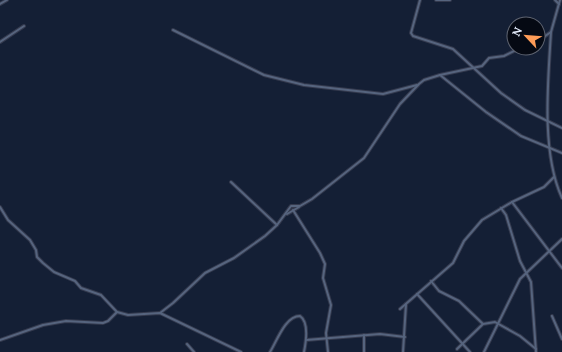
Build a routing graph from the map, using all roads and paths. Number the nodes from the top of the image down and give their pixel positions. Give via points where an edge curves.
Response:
1 (7, 0) edge
2 (420, 0) edge
3 (436, 0) edge
4 (450, 0) edge
5 (554, 0) edge
6 (560, 0) edge
7 (0, 4) edge
8 (559, 4) junction
9 (24, 26) dead end
10 (173, 30) dead end
11 (551, 32) junction
12 (546, 37) edge
13 (0, 42) edge
14 (506, 55) edge
15 (475, 68) junction
16 (440, 75) junction
17 (418, 84) junction
18 (548, 122) junction
19 (562, 128) edge
20 (551, 149) junction
21 (562, 153) edge
22 (554, 177) junction
23 (231, 182) dead end
24 (562, 198) edge
25 (512, 202) junction
26 (300, 206) junction
27 (0, 207) edge
28 (501, 208) junction
29 (293, 210) junction
30 (286, 214) junction
31 (277, 226) junction
32 (562, 239) edge
33 (549, 251) junction
34 (562, 268) edge
35 (527, 273) junction
36 (430, 281) junction
37 (417, 294) junction
38 (406, 304) junction
39 (400, 310) dead end
40 (117, 312) junction
41 (160, 313) junction
42 (552, 316) dead end
43 (483, 324) junction
44 (498, 324) junction
45 (365, 334) junction
46 (405, 337) junction
47 (326, 339) junction
48 (562, 339) edge
49 (0, 340) edge
50 (306, 340) junction
51 (463, 343) junction
52 (187, 344) dead end
53 (457, 349) dead end
54 (536, 351) edge
55 (194, 352) edge
56 (241, 352) edge
57 (270, 352) edge
58 (304, 352) edge
59 (328, 352) edge
60 (364, 352) edge
61 (404, 352) edge
62 (470, 352) edge
63 (484, 352) edge

1 - 7 street
2 - 15 street via 413,36 449,47
3 - 4 street
5 - 8 street
6 - 8 street
8 - 11 street
9 - 13 street
10 - 17 street via 264,75 304,85 383,94
11 - 12 street
11 - 18 street
14 - 15 street via 489,58 483,65
15 - 16 street
15 - 18 street via 513,102
16 - 17 street
16 - 20 street via 521,136
17 - 26 street via 400,104 366,156 326,189
18 - 19 street
18 - 20 street
20 - 21 street
20 - 22 street
22 - 24 street
22 - 25 street via 544,187
23 - 31 street
25 - 28 street
25 - 33 street
26 - 29 street
26 - 30 street via 291,206
27 - 40 street via 11,224 30,240 37,257 43,263 56,273 75,281 81,288 101,295
28 - 35 street via 506,215 520,261
28 - 36 street via 472,229 453,263
29 - 30 street
29 - 47 street via 325,264 323,278 331,308
30 - 31 street
31 - 41 street via 234,258 205,273
32 - 33 street
33 - 34 street
33 - 35 street
35 - 44 street via 520,279
35 - 54 street via 532,288
36 - 37 street
36 - 43 street via 439,291 459,301
37 - 38 street
37 - 51 street
38 - 39 street
38 - 46 street
40 - 41 street via 128,315
40 - 49 street via 103,323 66,321 43,325
41 - 56 street
42 - 48 street
43 - 44 street
43 - 51 street
44 - 54 street via 520,336
44 - 63 street
45 - 46 street
45 - 47 street
45 - 60 street
46 - 61 street
47 - 50 street
47 - 59 street
50 - 57 street via 304,321 300,316 296,316 286,324
50 - 58 street
51 - 53 street
51 - 62 street
52 - 55 street

